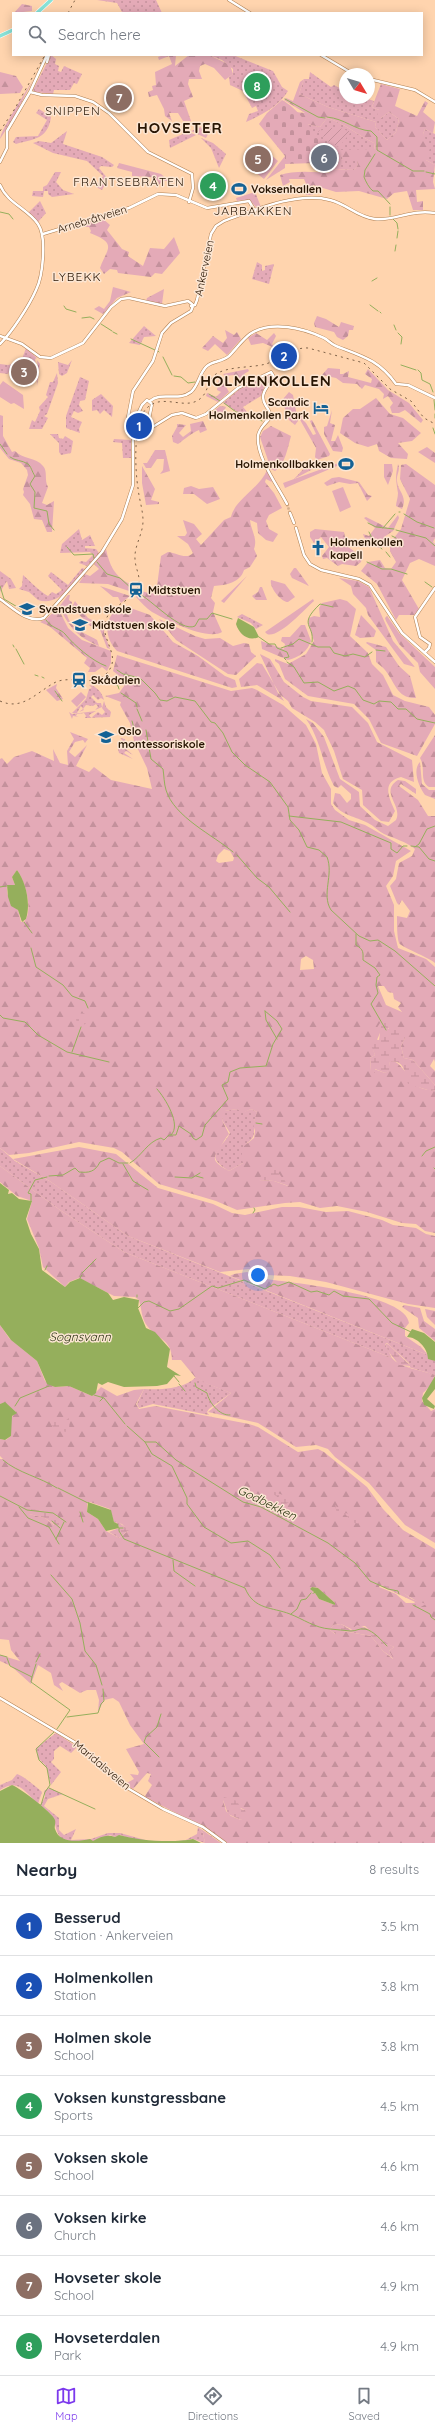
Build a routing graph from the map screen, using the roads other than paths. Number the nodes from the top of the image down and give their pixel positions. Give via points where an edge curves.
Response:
1 (52, 0) edge
2 (229, 0) edge
3 (39, 12) edge
4 (248, 12) edge
5 (12, 31) edge
6 (0, 37) edge
7 (48, 56) edge
8 (323, 56) edge
9 (343, 68) edge
10 (375, 80) edge
11 (30, 92) junction
12 (435, 102) edge
13 (0, 162) edge
14 (0, 185) edge
15 (188, 201) junction
16 (255, 211) junction
17 (435, 212) edge
18 (43, 234) junction
19 (192, 305) junction
20 (0, 336) edge
21 (6, 337) junction
22 (0, 344) edge
23 (435, 398) edge
24 (150, 401) junction
25 (132, 421) junction
26 (287, 504) tunnel mouth
27 (290, 512) tunnel mouth
28 (294, 523) dead end
29 (296, 528) dead end
30 (435, 588) edge
31 (0, 599) edge
32 (425, 652) junction
33 (435, 662) edge
34 (0, 1698) edge
35 (225, 1843) edge

1 - 3 main road
2 - 4 main road
5 - 6 main road
7 - 11 main road
8 - 9 main road
10 - 12 main road via 415,90
11 - 13 main road via 7,132 7,148
11 - 15 main road via 75,96 96,103 148,152 190,173 194,181 192,196
14 - 18 main road via 7,196 36,222
15 - 16 main road, Arnebråtveien via 209,208 249,201
15 - 18 main road, Arnebråtveien via 171,194 154,195 129,208
16 - 17 main road, Ankerveien via 292,199 312,197 332,200 357,215 374,219 386,219 413,212
16 - 19 main road, Ankerveien via 223,222 212,231 196,302
18 - 21 main road via 37,290
19 - 21 main road via 186,301 167,306 128,298 121,299 111,307 84,342 51,358 40,357 21,343
19 - 25 main road via 189,313 171,323 161,335 153,361 132,393 128,416
20 - 21 main road
21 - 22 main road
23 - 24 main road via 408,385 396,384 391,375 373,361 322,337 283,326 257,330 226,358 206,368 196,386 186,395 176,398 157,397
24 - 25 main road via 144,402
24 - 26 main road via 152,405 148,424 152,428 162,419 172,415 182,413 196,418 206,414 238,388 271,372 274,377 263,395 270,418 258,434 260,449 271,477
25 - 31 main road via 133,485 125,512 107,545 50,614 39,620 27,618
27 - 28 main road
29 - 32 main road via 304,555 310,564 321,570 370,584 401,632
30 - 32 main road via 416,617 420,637 430,645
32 - 33 main road
34 - 35 main road, Maridalsveien via 78,1745 124,1786 163,1809 203,1827

